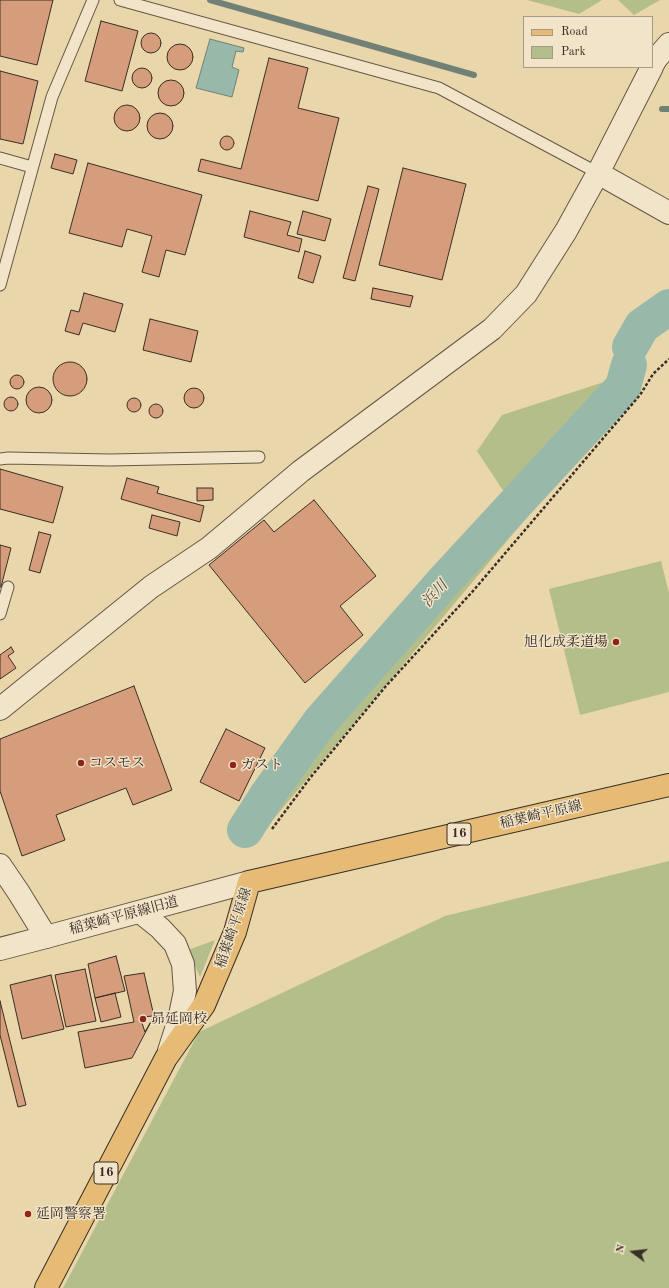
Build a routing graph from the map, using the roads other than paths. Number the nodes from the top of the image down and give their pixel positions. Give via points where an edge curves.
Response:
1 (93, 0) edge
2 (120, 0) edge
3 (669, 44) edge
4 (653, 65) edge
5 (651, 68) edge
6 (0, 158) edge
7 (32, 167) junction
8 (598, 173) junction
9 (669, 213) edge
10 (0, 286) edge
11 (259, 457) dead end
12 (0, 459) edge
13 (8, 587) dead end
14 (2, 599) edge
15 (0, 614) edge
16 (0, 709) edge
17 (669, 785) edge
18 (0, 865) edge
19 (248, 882) junction
20 (140, 912) junction
21 (46, 937) junction
22 (0, 949) edge
23 (166, 1058) junction
24 (46, 1288) edge

1 - 7 lane via 52,97
2 - 8 lane via 439,88
3 - 4 street
5 - 8 street
6 - 7 lane
7 - 10 lane
8 - 9 street
8 - 16 street via 566,232 526,294 492,329 301,472 209,548 151,587
11 - 12 lane
13 - 14 lane
14 - 15 lane
17 - 19 main road, 稲葉崎平原線 / 16
18 - 21 street
19 - 20 street, 稲葉崎平原線旧道
19 - 23 main road, 稲葉崎平原線 / 16 via 235,932 204,1005
20 - 21 street, 稲葉崎平原線旧道
20 - 23 street via 176,944 183,964 185,991 179,1020
21 - 22 street, 稲葉崎平原線旧道
23 - 24 main road, 稲葉崎平原線 / 16

